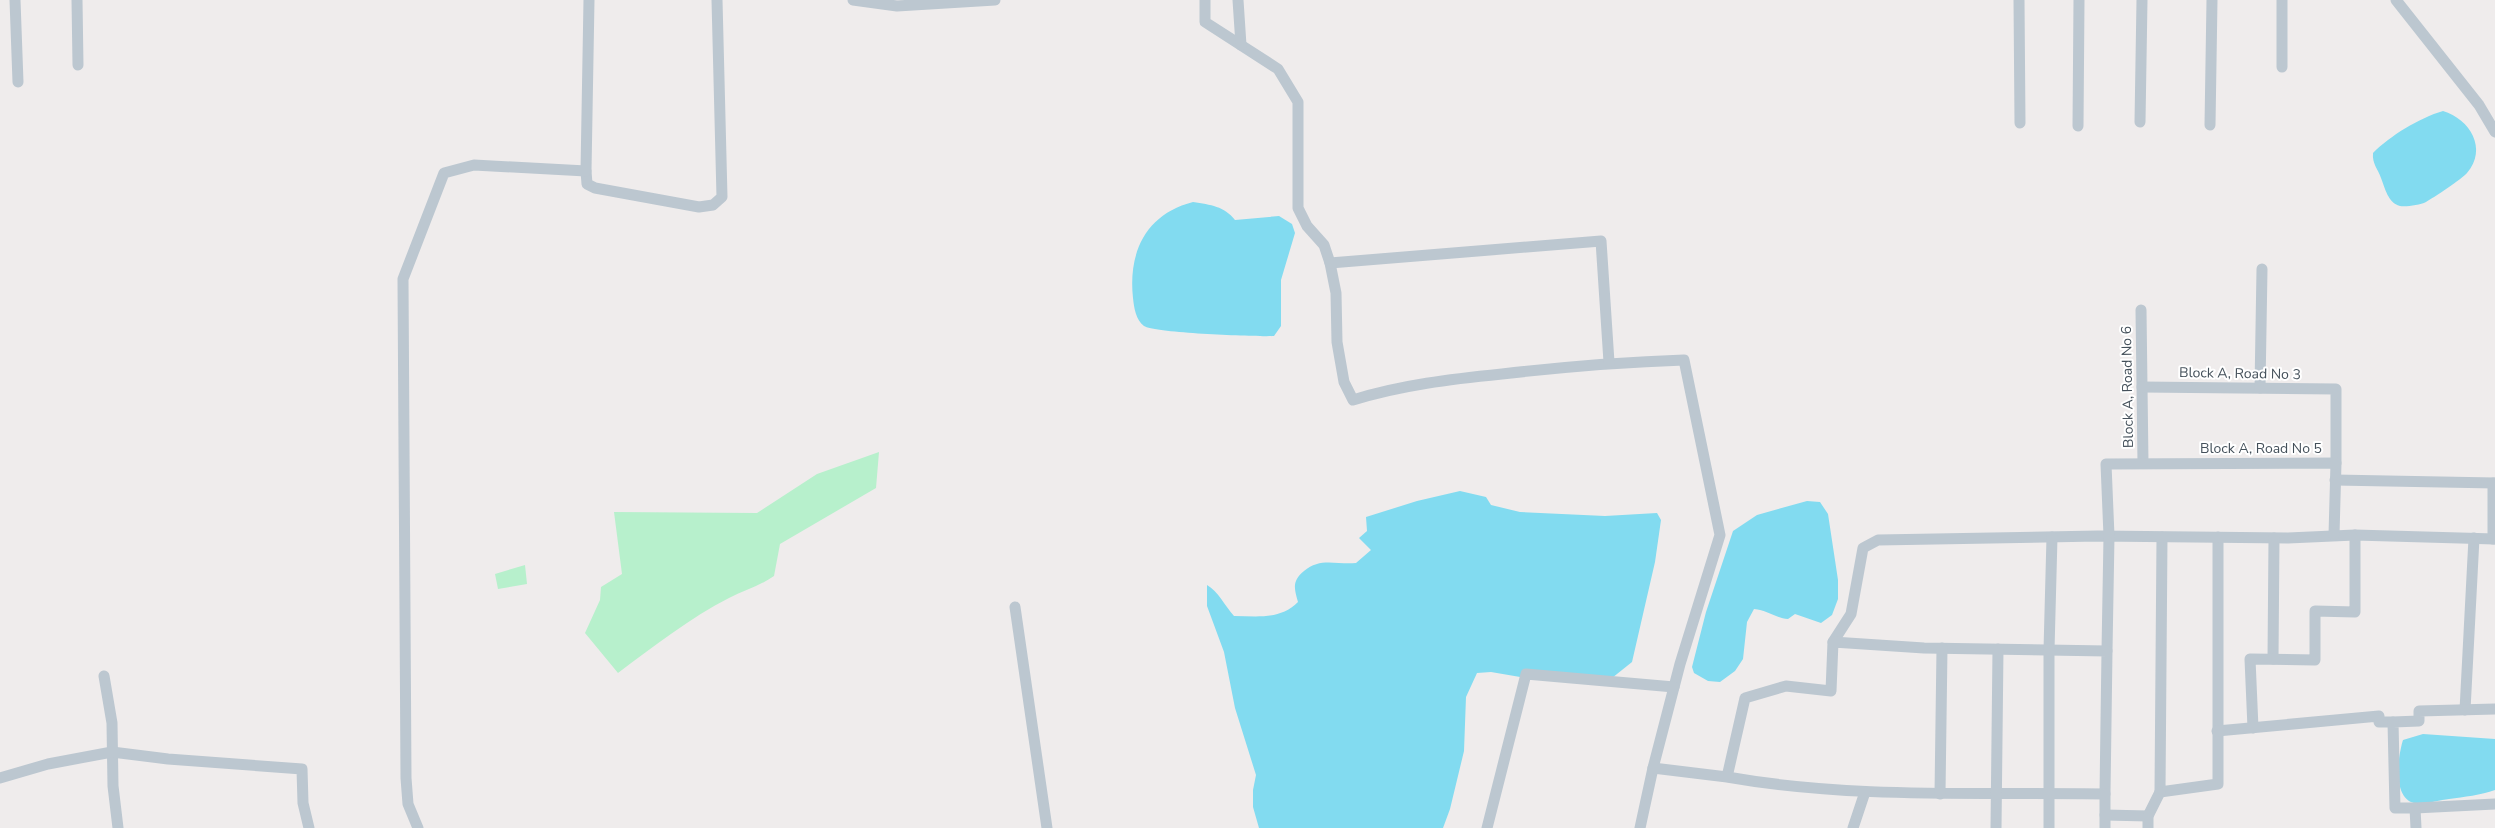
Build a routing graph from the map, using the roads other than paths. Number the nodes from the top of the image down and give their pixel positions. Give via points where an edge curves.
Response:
1 (15, 0) edge
2 (77, 0) edge
3 (589, 0) edge
4 (716, 0) edge
5 (853, 0) edge
6 (995, 0) edge
7 (1205, 0) edge
8 (1238, 0) edge
9 (2019, 0) edge
10 (2079, 0) edge
11 (2142, 0) edge
12 (2212, 0) edge
13 (2282, 0) edge
14 (2396, 0) edge
15 (953, 1) edge
16 (1241, 45) junction
17 (78, 65) dead end
18 (2282, 67) dead end
19 (18, 82) dead end
20 (2140, 122) dead end
21 (2020, 123) dead end
22 (2210, 125) dead end
23 (2078, 126) dead end
24 (2495, 132) edge
25 (586, 171) junction
26 (1330, 263) junction
27 (2262, 269) dead end
28 (2141, 310) dead end
29 (1609, 362) junction
30 (2142, 387) junction
31 (2260, 388) junction
32 (2143, 463) junction
33 (2336, 463) junction
34 (2335, 480) junction
35 (2494, 483) edge
36 (2334, 535) junction
37 (2355, 535) junction
38 (2108, 536) junction
39 (2052, 537) junction
40 (2162, 537) junction
41 (2218, 537) junction
42 (2274, 538) junction
43 (2474, 538) junction
44 (2494, 539) edge
45 (1015, 607) dead end
46 (1833, 642) junction
47 (1942, 648) junction
48 (1998, 649) junction
49 (2049, 650) junction
50 (2107, 651) junction
51 (2273, 659) junction
52 (104, 676) dead end
53 (1674, 687) junction
54 (2495, 709) edge
55 (2465, 710) junction
56 (2393, 722) junction
57 (2253, 728) junction
58 (2218, 731) junction
59 (112, 752) junction
60 (1653, 768) junction
61 (1727, 777) junction
62 (0, 778) edge
63 (1865, 792) junction
64 (2160, 792) junction
65 (2050, 793) junction
66 (1940, 794) junction
67 (2105, 794) junction
68 (1996, 795) junction
69 (2495, 804) edge
70 (2415, 808) junction
71 (2105, 815) junction
72 (2148, 822) edge
73 (118, 828) edge
74 (308, 828) edge
75 (418, 828) edge
76 (1046, 828) edge
77 (1487, 828) edge
78 (1640, 828) edge
79 (1853, 828) edge
80 (1996, 828) edge
81 (2049, 828) edge
82 (2105, 828) edge
83 (2416, 828) edge

1 - 19 street
2 - 17 street
3 - 25 street
4 - 25 street via 722,197 713,205 699,207 595,188 587,184
5 - 15 street via 897,6
6 - 15 street
7 - 16 street via 1205,22
8 - 16 street
9 - 21 street
10 - 23 street
11 - 20 street
12 - 22 street
13 - 18 street
14 - 24 street via 2479,105
16 - 26 street via 1278,69 1298,102 1298,208 1307,226 1324,245
25 - 75 street via 474,165 444,173 403,279 406,778 408,804
26 - 29 street via 1601,241
26 - 29 street via 1344,382 1353,400 1377,392 1458,379
27 - 31 street
28 - 30 street, Block A, Road No 6
29 - 53 street via 1684,360 1715,508 1720,535
30 - 31 street, Block A, Road No 3
30 - 32 street, Block A, Road No 6
31 - 33 street, Block A, Road No 3 via 2336,389
32 - 33 street, Block A, Road No 5
32 - 38 street, Block A, Road No 5 via 2106,464
33 - 34 street, Block A, Road No 5
34 - 35 street
34 - 36 street, Block A, Road No 5
35 - 44 street
36 - 37 street
36 - 42 street
37 - 43 street
37 - 51 street via 2355,612 2315,611 2316,660
38 - 39 street
38 - 40 street
38 - 50 street
39 - 46 street via 1878,540 1863,548 1851,614
39 - 49 street
40 - 41 street
40 - 64 street
41 - 42 street
41 - 58 street
42 - 51 street
43 - 44 street
43 - 55 street
45 - 76 street
46 - 47 street
46 - 61 street via 1831,691 1786,686 1745,698
47 - 48 street
47 - 66 street
48 - 49 street
48 - 68 street
49 - 50 street
49 - 65 street
50 - 67 street
51 - 57 street via 2250,659
52 - 59 street via 112,723
53 - 60 street
53 - 77 street via 1526,674
54 - 55 street
55 - 56 street via 2419,711 2419,721
56 - 57 street via 2379,722 2379,716
56 - 70 street via 2395,808
57 - 58 street
58 - 64 street via 2218,784
59 - 62 street via 48,764
59 - 73 street
59 - 74 street via 302,769
60 - 61 street
60 - 78 street
61 - 63 street via 1776,786
63 - 66 street
63 - 79 street
64 - 72 street
65 - 67 street
65 - 68 street
65 - 81 street
66 - 68 street
67 - 71 street
68 - 80 street
69 - 70 street
70 - 83 street
71 - 72 street
71 - 82 street

